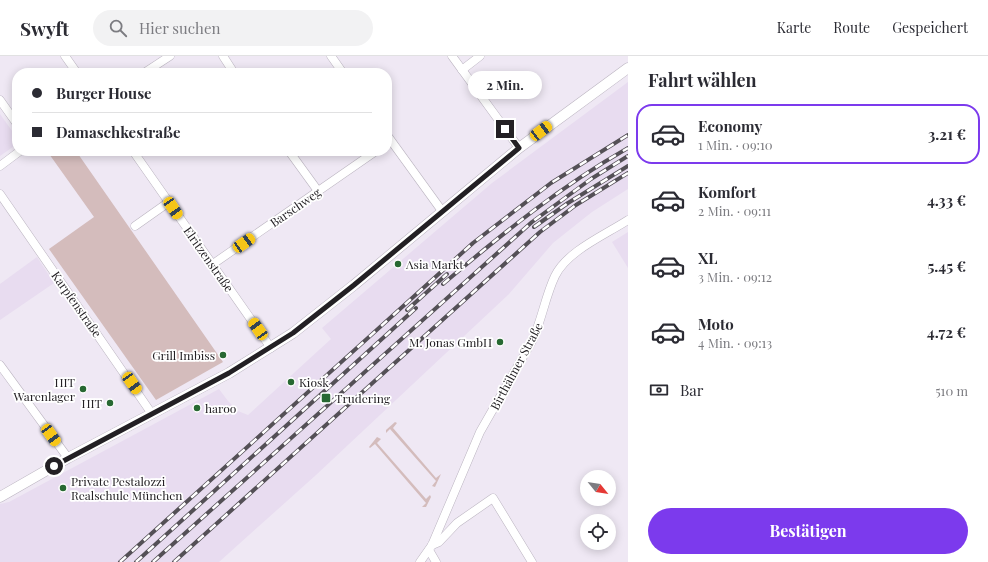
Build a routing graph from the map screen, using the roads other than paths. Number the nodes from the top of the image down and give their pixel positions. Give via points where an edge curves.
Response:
1 (65, 56) edge
2 (170, 56) edge
3 (222, 56) edge
4 (331, 56) edge
5 (452, 56) edge
6 (480, 56) edge
7 (73, 68) edge
8 (152, 68) edge
9 (230, 68) edge
10 (339, 68) edge
11 (628, 68) edge
12 (462, 70) junction
13 (0, 100) edge
14 (12, 117) edge
15 (392, 145) edge
16 (519, 148) junction
17 (13, 156) edge
18 (137, 156) edge
19 (293, 156) edge
20 (369, 156) edge
21 (0, 166) edge
22 (318, 191) junction
23 (0, 194) edge
24 (169, 202) junction
25 (442, 211) junction
26 (628, 220) edge
27 (135, 226) dead end
28 (213, 264) junction
29 (271, 348) junction
30 (0, 365) edge
31 (152, 414) junction
32 (68, 458) junction
33 (0, 497) edge
34 (444, 518) junction
35 (457, 523) junction
36 (430, 547) junction
37 (420, 562) edge
38 (436, 562) edge
39 (532, 562) edge

1 - 7 street
2 - 8 street
3 - 9 street
4 - 10 street
5 - 12 street
6 - 12 street
11 - 16 street
12 - 16 street
13 - 14 street
15 - 25 street
16 - 25 street
17 - 21 street
18 - 24 street, Elritzenstraße
19 - 22 street
20 - 22 street, Barschweg
22 - 28 street, Barschweg
23 - 31 street, Karpfenstraße
24 - 27 street
24 - 28 street, Elritzenstraße
25 - 29 street via 354,285
26 - 34 street, Birthälmer Straße via 562,265 555,277 539,326 480,432
28 - 29 street, Elritzenstraße
29 - 31 street
30 - 32 street
31 - 32 street
32 - 33 street
34 - 35 street
34 - 36 street, Birthälmer Straße
35 - 36 street, Birthälmer Straße via 439,542
35 - 39 street, Birthälmer Straße via 493,498
36 - 37 street, Birthälmer Straße
36 - 38 street

